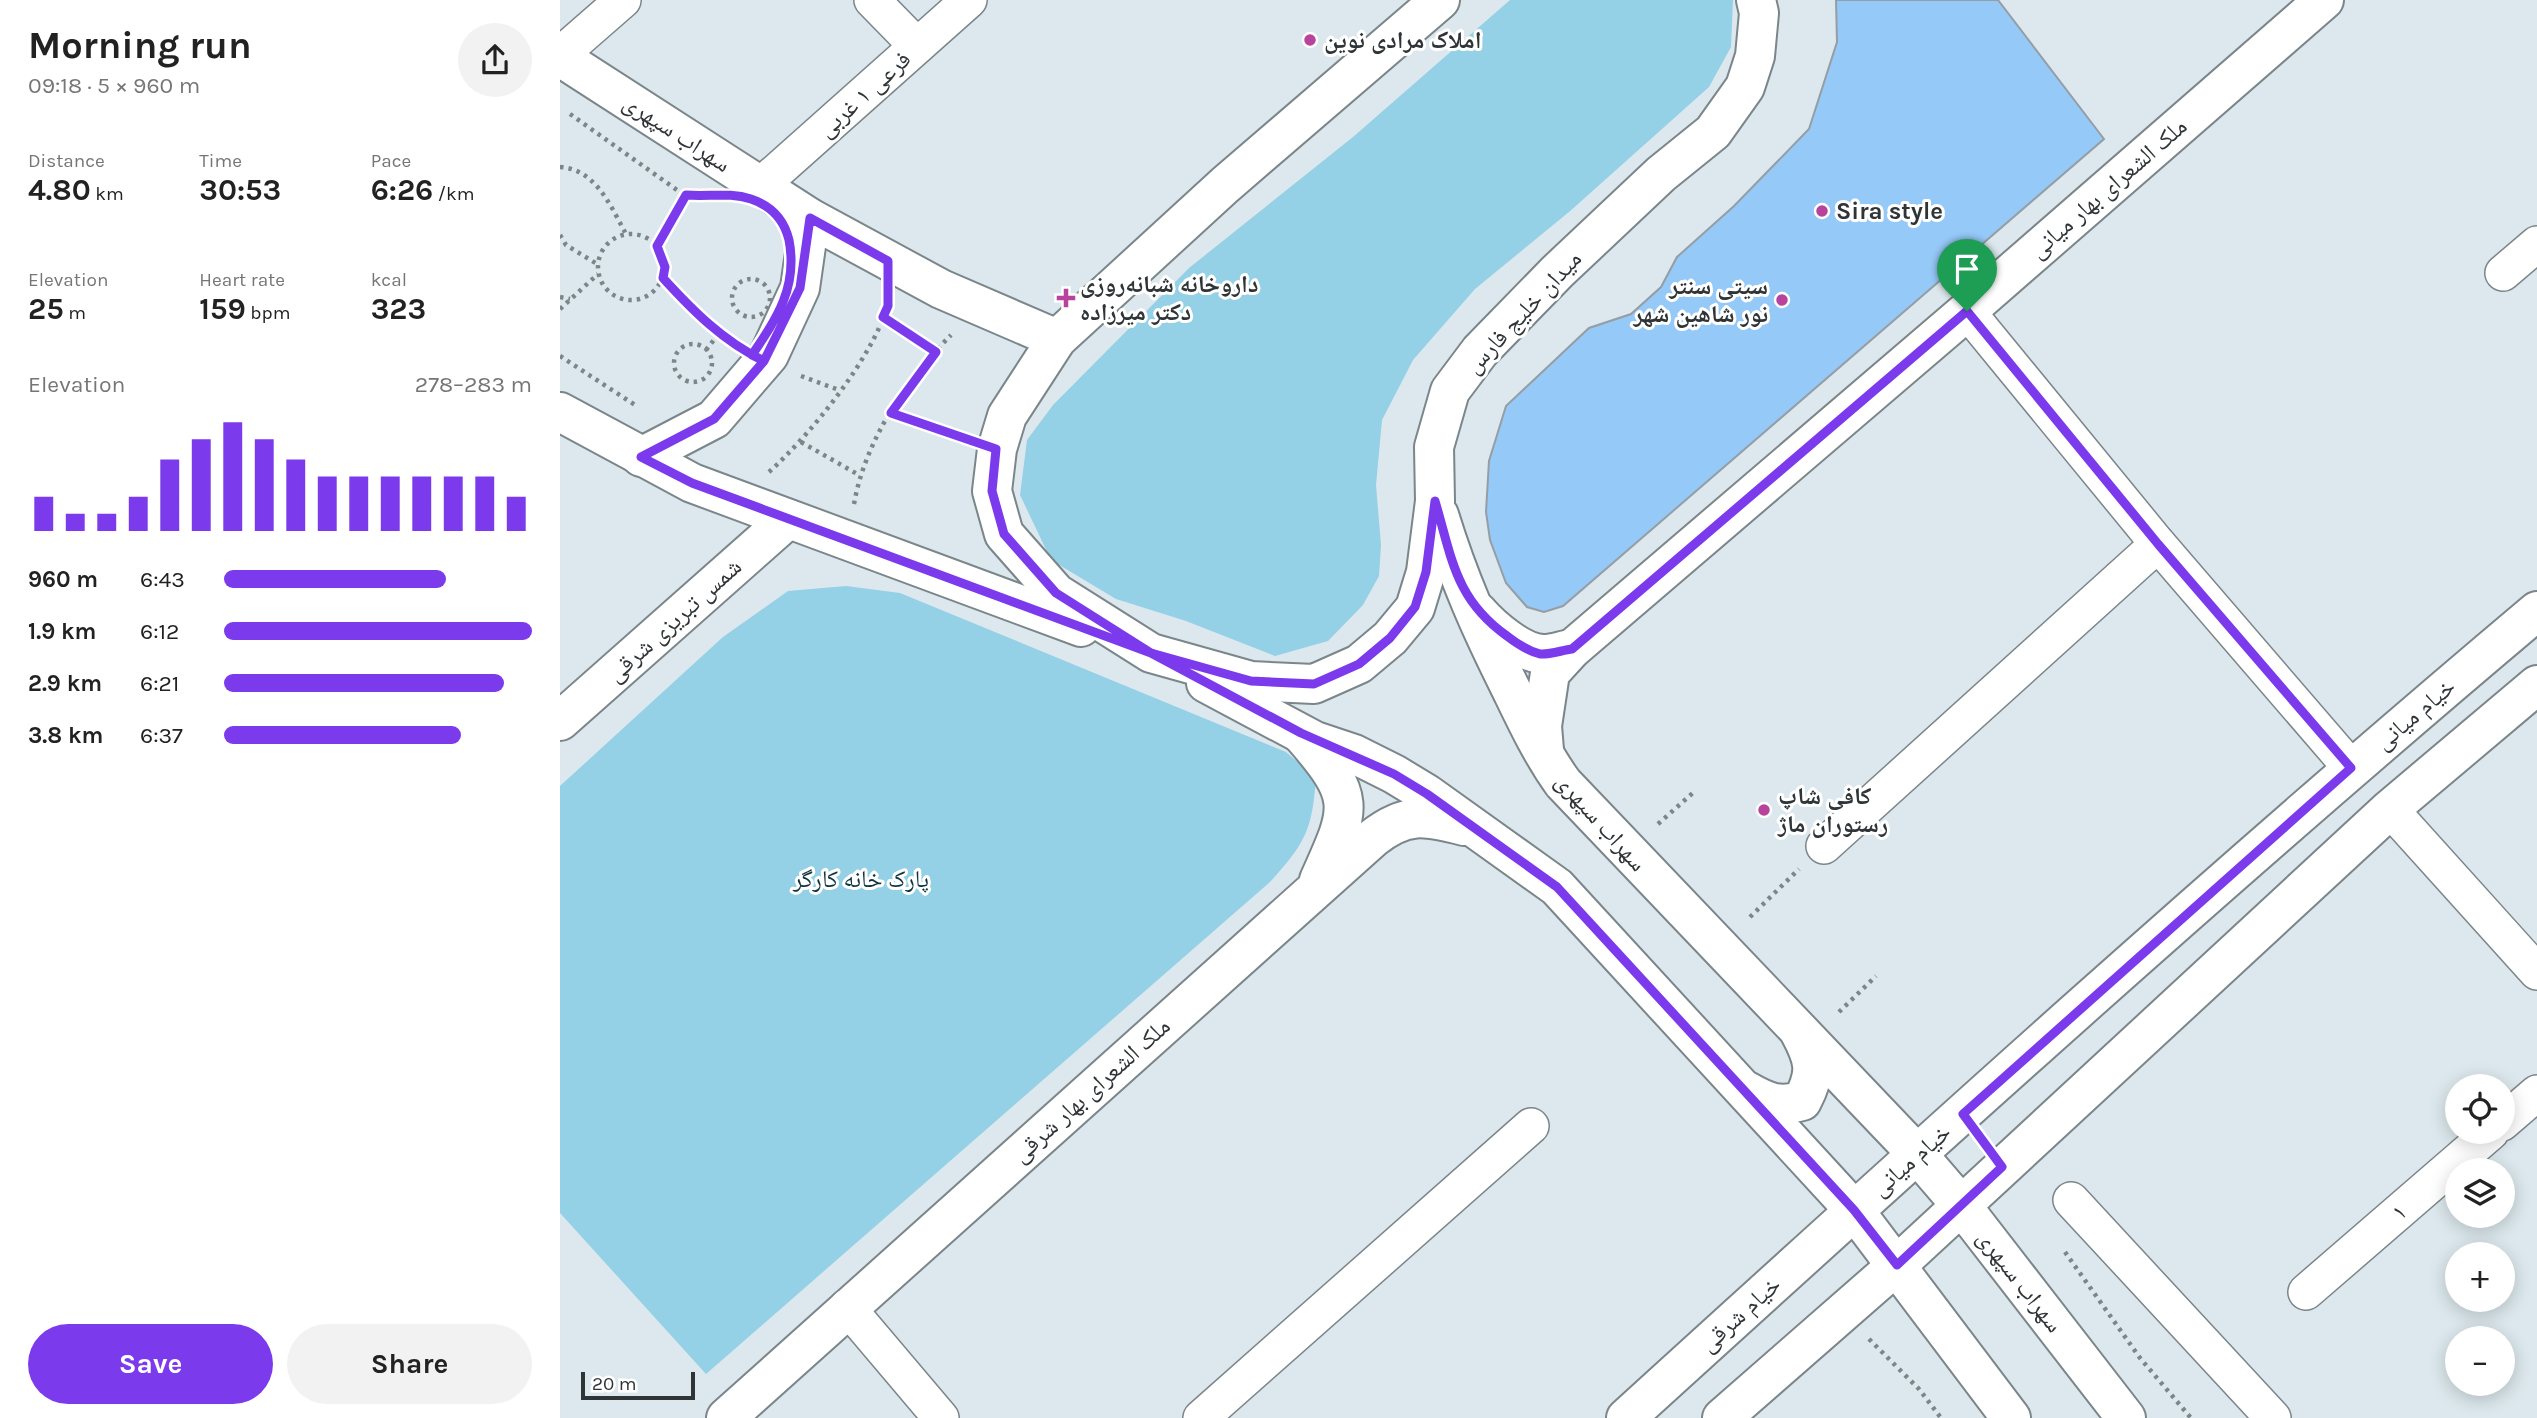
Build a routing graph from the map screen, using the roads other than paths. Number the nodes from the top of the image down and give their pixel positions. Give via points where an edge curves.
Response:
1 (623, 0) edge
2 (872, 0) edge
3 (969, 0) edge
4 (1756, 0) edge
5 (2324, 0) edge
6 (1438, 1) edge
7 (917, 46) junction
8 (560, 56) edge
9 (759, 187) junction
10 (810, 218) junction
11 (2537, 244) edge
12 (2504, 273) dead end
13 (1967, 311) junction
14 (1057, 339) junction
15 (560, 412) edge
16 (641, 457) junction
17 (1435, 501) junction
18 (788, 519) junction
19 (2158, 544) junction
20 (1467, 599) junction
21 (2537, 611) edge
22 (1572, 649) junction
23 (1151, 653) junction
24 (2537, 685) edge
25 (560, 721) edge
26 (1301, 733) junction
27 (1545, 759) junction
28 (2351, 768) junction
29 (2390, 809) junction
30 (1479, 831) junction
31 (1824, 846) dead end
32 (1315, 890) junction
33 (2537, 972) edge
34 (1795, 1025) junction
35 (1745, 1090) junction
36 (2537, 1093) edge
37 (2515, 1112) edge
38 (1531, 1126) dead end
39 (2477, 1144) edge
40 (1918, 1154) junction
41 (2071, 1200) dead end
42 (1961, 1205) junction
43 (1854, 1210) junction
44 (1897, 1265) junction
45 (2306, 1292) dead end
46 (847, 1307) junction
47 (726, 1418) edge
48 (942, 1418) edge
49 (1201, 1418) edge
50 (1626, 1418) edge
51 (1722, 1418) edge
52 (2011, 1418) edge
53 (2126, 1418) edge
54 (2273, 1418) edge

1 - 8 street
2 - 7 street
3 - 7 street, فرعی ۱ غربی
4 - 17 main road, میدان خلیج فارس via 1755,56 1745,87 1713,132 1557,272 1480,351 1450,391 1434,447
5 - 13 main road, ملک الشعرای بهار میانی
6 - 14 main road, میدان خلیج فارس via 1215,194
7 - 9 street, فرعی ۱ غربی
8 - 9 main road, سهراب سپهری
9 - 10 main road, سهراب سپهری
10 - 14 main road, سهراب سپهری via 888,261
10 - 16 main road via 800,288 764,361 714,419
11 - 12 street
13 - 19 street
13 - 22 main road, ملک الشعرای بهار میانی
14 - 23 main road, میدان خلیج فارس via 1007,416 996,449 992,491 1004,534 1056,593
15 - 16 main road, سهراب سپهری
16 - 18 main road, سهراب سپهری via 692,483
17 - 20 main road, سهراب سپهری
17 - 23 main road, میدان خلیج فارس via 1426,572 1415,607 1390,638 1359,664 1314,684 1251,681
18 - 23 main road, سهراب سپهری
18 - 25 main road, شمس تبریزی شرقی
19 - 28 street
19 - 31 street
20 - 22 main road via 1486,622 1517,644 1542,654
20 - 27 main road, سهراب سپهری
21 - 28 main road, خیام میانی
22 - 27 main road, ملک الشعرای بهار میانی via 1550,673 1542,726
23 - 26 main road, سهراب سپهری
24 - 29 main road
26 - 30 main road, سهراب سپهری via 1394,774
26 - 32 main road via 1341,786 1345,816
27 - 34 main road, سهراب سپهری via 1594,818
28 - 40 main road, خیام میانی
29 - 33 street
29 - 42 main road
30 - 32 main road, ملک الشعرای بهار شرقی via 1438,819 1414,817 1392,823
30 - 35 main road, سهراب سپهری via 1557,887
32 - 46 main road, ملک الشعرای بهار شرقی
34 - 35 main road, سهراب سپهری via 1813,1065 1814,1080 1802,1101 1783,1106 1766,1103
34 - 40 main road, سهراب سپهری
35 - 43 main road, سهراب سپهری
36 - 37 street
38 - 49 street
39 - 45 street, ۱
40 - 42 main road, سهراب سپهری
40 - 43 main road, خیام میانی
41 - 54 street
42 - 44 main road
42 - 53 main road, سهراب سپهری
43 - 44 main road, سهراب سپهری
43 - 50 main road, خیام شرقی
44 - 51 main road
44 - 52 main road, سهراب سپهری
46 - 47 main road, ملک الشعرای بهار شرقی
46 - 48 street

